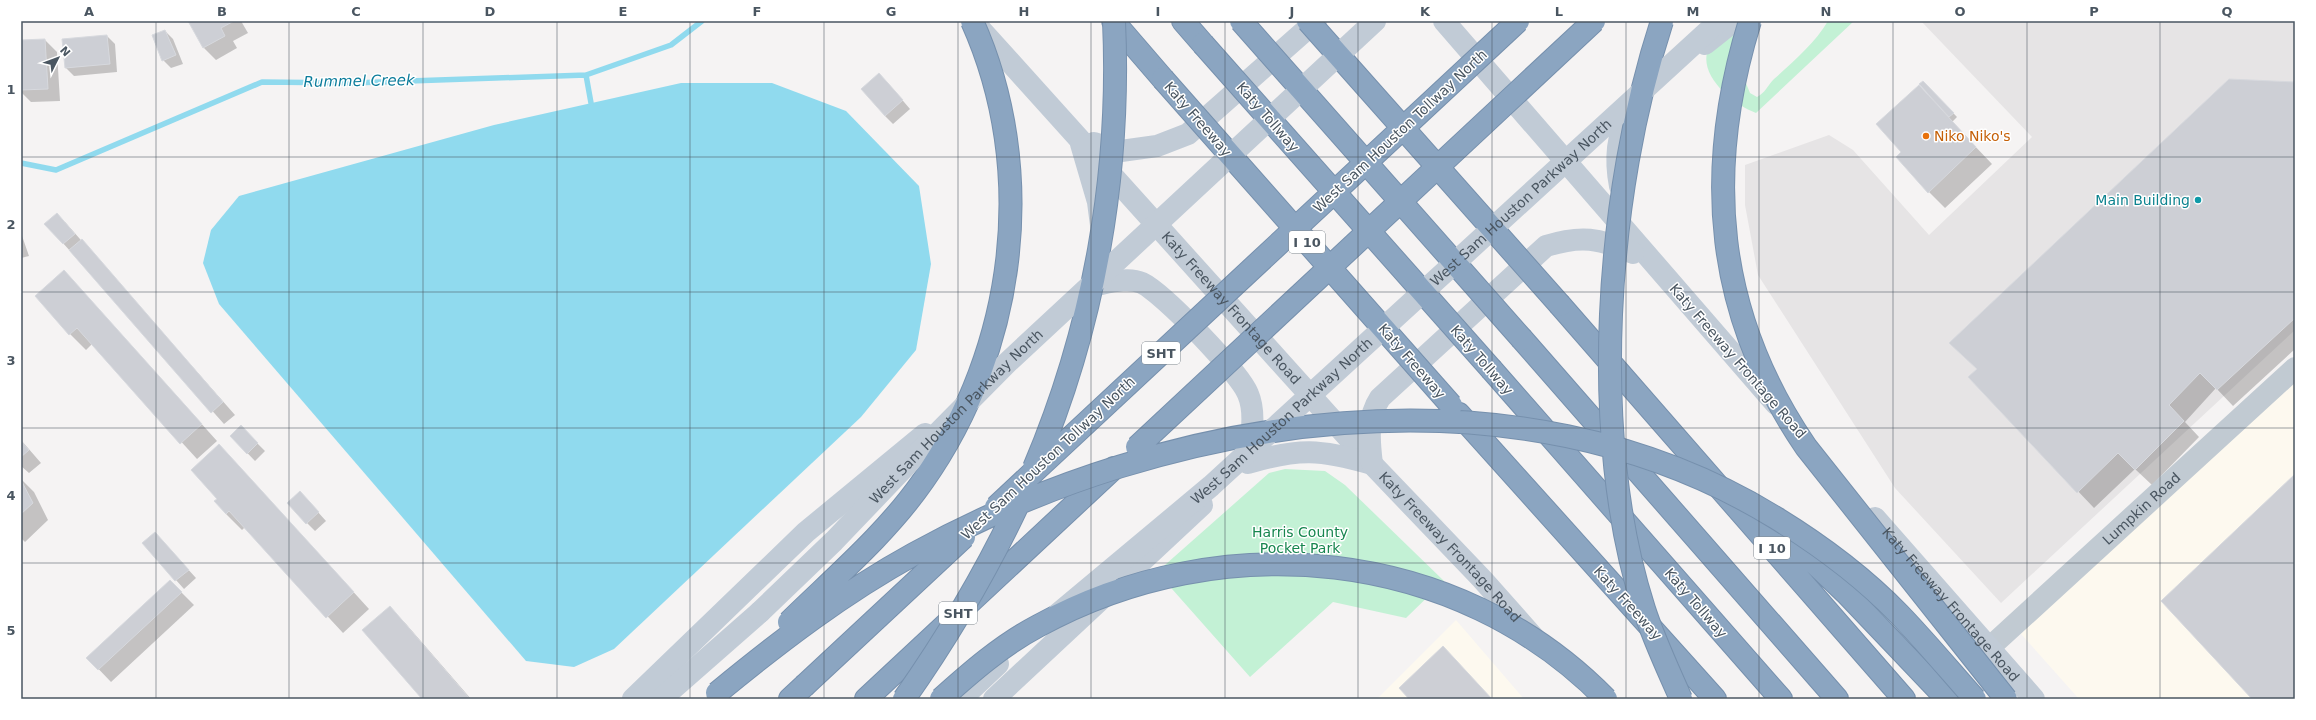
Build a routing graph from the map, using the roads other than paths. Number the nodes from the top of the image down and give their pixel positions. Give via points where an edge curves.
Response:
1 (972, 21) edge
2 (1114, 21) edge
3 (1183, 21) edge
4 (1241, 21) edge
5 (1308, 21) edge
6 (1316, 21) edge
7 (1375, 21) edge
8 (1383, 21) edge
9 (1444, 21) edge
10 (1518, 21) edge
11 (1594, 21) edge
12 (1662, 21) edge
13 (1719, 21) edge
14 (1734, 21) edge
15 (1750, 21) edge
16 (1629, 112) junction
17 (1079, 139) junction
18 (1570, 166) junction
19 (1162, 231) junction
20 (1659, 270) junction
21 (1097, 285) junction
22 (2295, 368) edge
23 (1641, 398) junction
24 (1315, 401) junction
25 (1248, 464) junction
26 (1372, 464) junction
27 (1988, 648) junction
28 (797, 692) edge
29 (713, 696) edge
30 (633, 699) edge
31 (661, 699) edge
32 (866, 699) edge
33 (904, 699) edge
34 (941, 699) edge
35 (962, 699) edge
36 (994, 699) edge
37 (1589, 699) edge
38 (1606, 699) edge
39 (1681, 699) edge
40 (1715, 699) edge
41 (1781, 699) edge
42 (1837, 699) edge
43 (1904, 699) edge
44 (1947, 699) edge
45 (1975, 699) edge
46 (2006, 699) edge
47 (2034, 699) edge

1 - 17 main road, Katy Freeway Frontage Road
1 - 29 highway, bridge via 1000,108 1010,175 1006,274 1000,309 978,380 940,456 903,507 878,535
2 - 33 highway, bridge via 1114,120 1104,225 1070,370 1037,460 1005,533 976,588
2 - 40 highway, Katy Freeway / I 10, bridge via 1162,79
3 - 41 highway, Katy Tollway, bridge
4 - 42 highway, bridge
5 - 23 highway, I 10, bridge
6 - 17 main road via 1188,134 1157,146 1121,151
7 - 31 main road, West Sam Houston Parkway North, bridge via 1007,364 918,452 834,542 760,612
8 - 19 main road
9 - 18 main road, Katy Freeway Frontage Road
10 - 28 highway, West Sam Houston Tollway North / SHT, bridge
11 - 32 highway, SHT, bridge
12 - 39 highway, bridge via 1643,90 1621,209 1613,288 1612,406 1620,503 1631,560 1644,610
13 - 35 main road, West Sam Houston Parkway North, bridge via 1211,486 998,664
14 - 16 main road
15 - 46 highway, bridge via 1733,81 1727,118 1723,183 1727,249 1735,290 1752,346 1765,378 1787,419 1806,447
16 - 18 main road
16 - 20 main road via 1617,154 1619,185 1635,230
17 - 19 main road, Katy Freeway Frontage Road
17 - 21 main road via 1098,202 1103,242
18 - 20 main road, Katy Freeway Frontage Road
18 - 24 main road
19 - 21 main road
19 - 24 main road, Katy Freeway Frontage Road
20 - 26 main road via 1638,254 1588,238 1568,239 1546,246 1380,398 1371,417
20 - 27 main road, Katy Freeway Frontage Road
21 - 25 main road via 1124,280 1141,282 1161,295 1239,378 1249,395 1252,419
21 - 30 main road via 979,388 806,532
22 - 27 street, Lumpkin Road
23 - 43 highway, I 10
23 - 44 highway via 1846,593
24 - 25 main road
24 - 26 main road, Katy Freeway Frontage Road
25 - 26 main road via 1282,453 1307,452 1335,454
25 - 36 main road
26 - 37 main road, Katy Freeway Frontage Road via 1482,579
27 - 47 main road, Katy Freeway Frontage Road
29 - 45 highway, bridge via 829,606 891,567 1047,491 1125,465 1216,442 1308,427 1357,423 1442,422 1532,429 1602,443 1649,458 1741,498 1814,543 1875,591 1914,630
34 - 38 highway, bridge via 988,659 1038,626 1122,588 1187,571 1224,566 1287,563 1331,567 1388,577 1418,584 1472,605 1542,645

